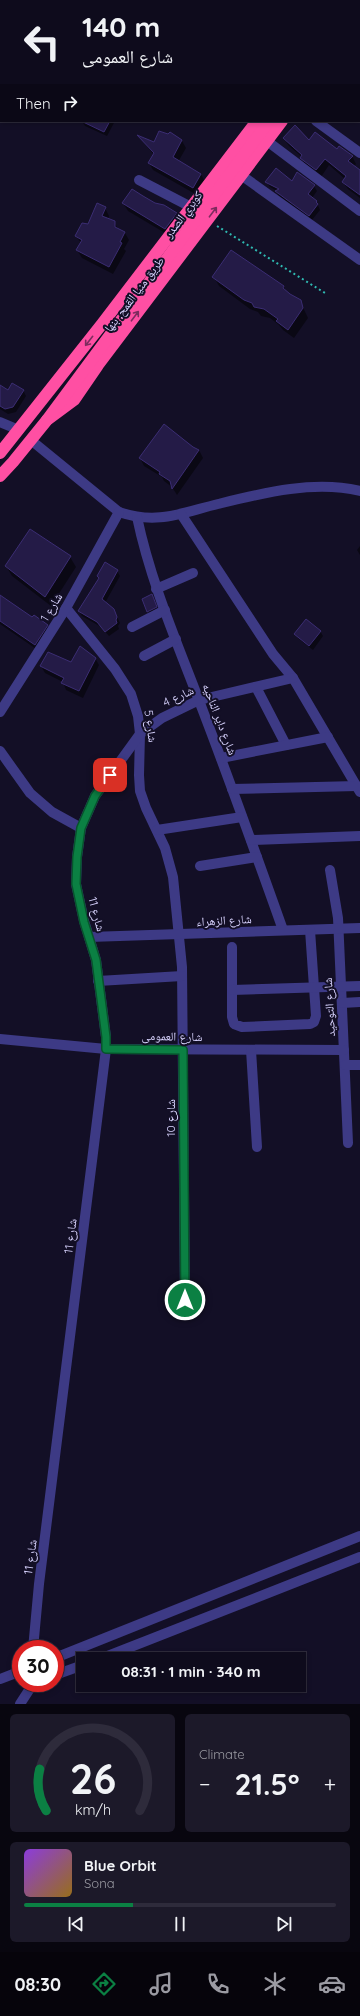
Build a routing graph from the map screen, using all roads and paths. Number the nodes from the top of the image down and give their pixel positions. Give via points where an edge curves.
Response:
1 (263, 122) edge
2 (268, 122) edge
3 (281, 122) edge
4 (317, 122) edge
5 (254, 125) edge
6 (267, 141) junction
7 (360, 153) edge
8 (241, 175) junction
9 (139, 180) dead end
10 (191, 207) junction
11 (360, 211) edge
12 (207, 220) junction
13 (360, 260) edge
14 (325, 293) dead end
15 (102, 324) junction
16 (48, 420) junction
17 (0, 422) edge
18 (19, 430) junction
19 (32, 441) junction
20 (0, 453) edge
21 (0, 476) edge
22 (360, 491) edge
23 (119, 512) junction
24 (181, 514) junction
25 (137, 517) junction
26 (193, 573) dead end
27 (156, 589) junction
28 (66, 608) junction
29 (165, 610) junction
30 (132, 627) dead end
31 (176, 639) junction
32 (144, 656) dead end
33 (293, 678) junction
34 (256, 687) junction
35 (199, 700) junction
36 (0, 712) edge
37 (140, 734) junction
38 (328, 737) junction
39 (286, 745) junction
40 (0, 751) edge
41 (221, 758) junction
42 (232, 789) junction
43 (358, 789) edge
44 (242, 817) junction
45 (81, 828) junction
46 (157, 830) junction
47 (360, 836) edge
48 (250, 840) junction
49 (257, 858) junction
50 (200, 866) dead end
51 (330, 870) dead end
52 (360, 928) edge
53 (338, 929) junction
54 (283, 930) junction
55 (310, 930) junction
56 (179, 934) junction
57 (89, 937) junction
58 (232, 948) dead end
59 (182, 976) junction
60 (98, 981) junction
61 (360, 986) edge
62 (341, 987) junction
63 (315, 988) junction
64 (232, 990) junction
65 (360, 1002) edge
66 (342, 1003) junction
67 (0, 1039) edge
68 (106, 1049) junction
69 (183, 1050) junction
70 (251, 1050) junction
71 (344, 1050) junction
72 (345, 1065) junction
73 (360, 1065) edge
74 (348, 1143) dead end
75 (257, 1147) dead end
76 (185, 1300) dead end
77 (360, 1536) edge
78 (360, 1558) edge
79 (35, 1640) edge
80 (118, 1652) edge
81 (64, 1654) edge
82 (76, 1668) edge
83 (64, 1672) edge
84 (12, 1674) edge
85 (0, 1679) edge
86 (28, 1692) edge
87 (20, 1704) edge

1 - 15 highway, كوبري الصدر via 123,306
2 - 16 highway, كوبري الصدر, bridge
3 - 6 highway, طريق منيا القمح, بنها
4 - 7 street
5 - 6 highway
5 - 10 highway, طريق منيا القمح, بنها
6 - 8 highway, طريق منيا القمح, بنها
6 - 11 street
12 -> 8 highway, طريق منيا القمح, بنها
8 - 13 street
9 - 10 street
10 - 15 highway, طريق منيا القمح, بنها
12 - 14 path
16 -> 12 highway, طريق منيا القمح, بنها via 74,400
15 -> 18 highway, طريق منيا القمح, بنها
16 - 19 highway, طريق منيا القمح, بنها
17 - 18 street
18 - 20 highway, طريق منيا القمح, بنها
19 - 21 highway, طريق منيا القمح, بنها
19 - 23 street
22 - 24 street via 341,486 305,487 261,494
23 - 25 street
23 - 28 street, شارع 1
24 - 25 street via 159,519
24 - 33 street via 270,648
25 - 27 street, شارع داير الناحيه
26 - 27 street
27 - 29 street, شارع داير الناحيه
28 - 36 street, شارع 1
28 - 37 street, شارع 5 via 115,669 131,694
29 - 30 street
29 - 31 street, شارع داير الناحيه
31 - 32 street
31 - 35 street, شارع داير الناحيه
33 - 34 street, شارع 4
33 - 38 street
34 - 35 street, شارع 4
34 - 39 street
35 - 37 street, شارع 4 via 162,718
35 - 41 street, شارع داير الناحيه
37 - 45 street, شارع 4 via 95,796
37 - 46 street, شارع 5 via 140,791
38 - 39 street
38 - 43 street
39 - 41 street
40 - 45 street via 30,793 52,812
41 - 42 street, شارع داير الناحيه
42 - 43 street
42 - 44 street, شارع داير الناحيه
44 - 46 street
44 - 48 street, شارع داير الناحيه
45 - 57 street, شارع 11 via 76,884
46 - 56 street, شارع 5 via 170,862
47 - 48 street
48 - 49 street, شارع داير الناحيه
49 - 50 street
49 - 54 street, شارع داير الناحيه
51 - 53 street, شارع التوحيد
52 - 53 street, شارع الزهراء
53 - 55 street, شارع الزهراء
53 - 62 street, شارع التوحيد
54 - 55 street, شارع الزهراء
54 - 56 street, شارع الزهراء
55 - 63 street
56 - 57 street, شارع الزهراء
56 - 59 street, شارع 10
57 - 60 street, شارع 11 via 96,960
58 - 64 street
59 - 60 street
59 - 69 street, شارع 10
60 - 68 street, شارع 11
61 - 62 street
62 - 63 street
62 - 66 street, شارع التوحيد
63 - 64 street
63 - 64 street via 314,1022 307,1025 242,1027 234,1024
65 - 66 street
66 - 71 street, شارع التوحيد
67 - 68 street, شارع العمومى
68 - 69 street, شارع العمومى
68 - 79 street, شارع 11 via 39,1584
69 - 70 street, شارع العمومى
69 - 76 street, شارع 10
70 - 71 street, شارع العمومى
70 - 75 street
71 - 72 street, شارع التوحيد
72 - 73 street
72 - 74 street, شارع التوحيد
77 - 81 street
78 - 80 street
82 - 83 street
84 - 85 street
86 - 87 street

